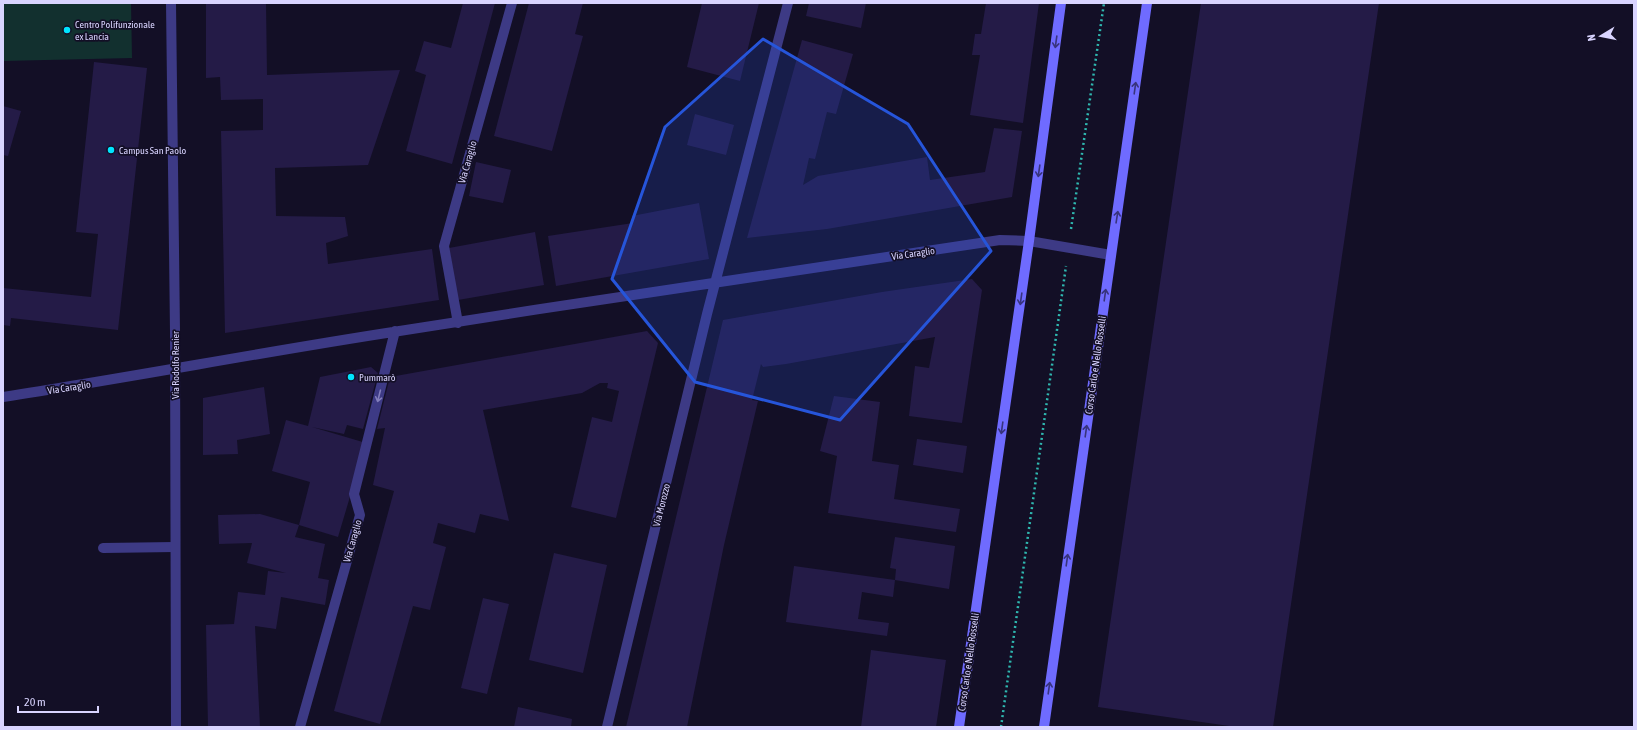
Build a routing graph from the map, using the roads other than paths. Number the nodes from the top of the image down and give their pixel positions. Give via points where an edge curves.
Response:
1 (171, 3) edge
2 (512, 3) edge
3 (788, 3) edge
4 (1061, 3) edge
5 (1147, 3) edge
6 (1030, 241) junction
7 (1111, 255) junction
8 (715, 282) junction
9 (458, 323) junction
10 (395, 331) junction
11 (174, 369) junction
12 (3, 397) edge
13 (175, 547) junction
14 (103, 548) dead end
15 (176, 727) edge
16 (300, 727) edge
17 (607, 727) edge
18 (959, 727) edge
19 (1044, 727) edge

1 - 11 street, Via Rodolfo Renier
2 - 9 street, Via Caraglio via 444,246
3 - 8 street
4 -> 6 street, Corso Carlo e Nello Rosselli
7 -> 5 street, Corso Carlo e Nello Rosselli
6 - 7 street, Via Caraglio
6 - 8 street, Via Caraglio via 1000,240
6 -> 18 street, Corso Carlo e Nello Rosselli
19 -> 7 street, Corso Carlo e Nello Rosselli
8 - 9 street, Via Caraglio
8 - 17 street, Via Morozzo
9 - 10 street, Via Caraglio
10 - 11 street, Via Caraglio
10 -> 16 street, Via Caraglio via 354,494 360,515
11 - 12 street, Via Caraglio
11 - 13 street, Via Rodolfo Renier
13 - 14 street
13 - 15 street, Via Rodolfo Renier

